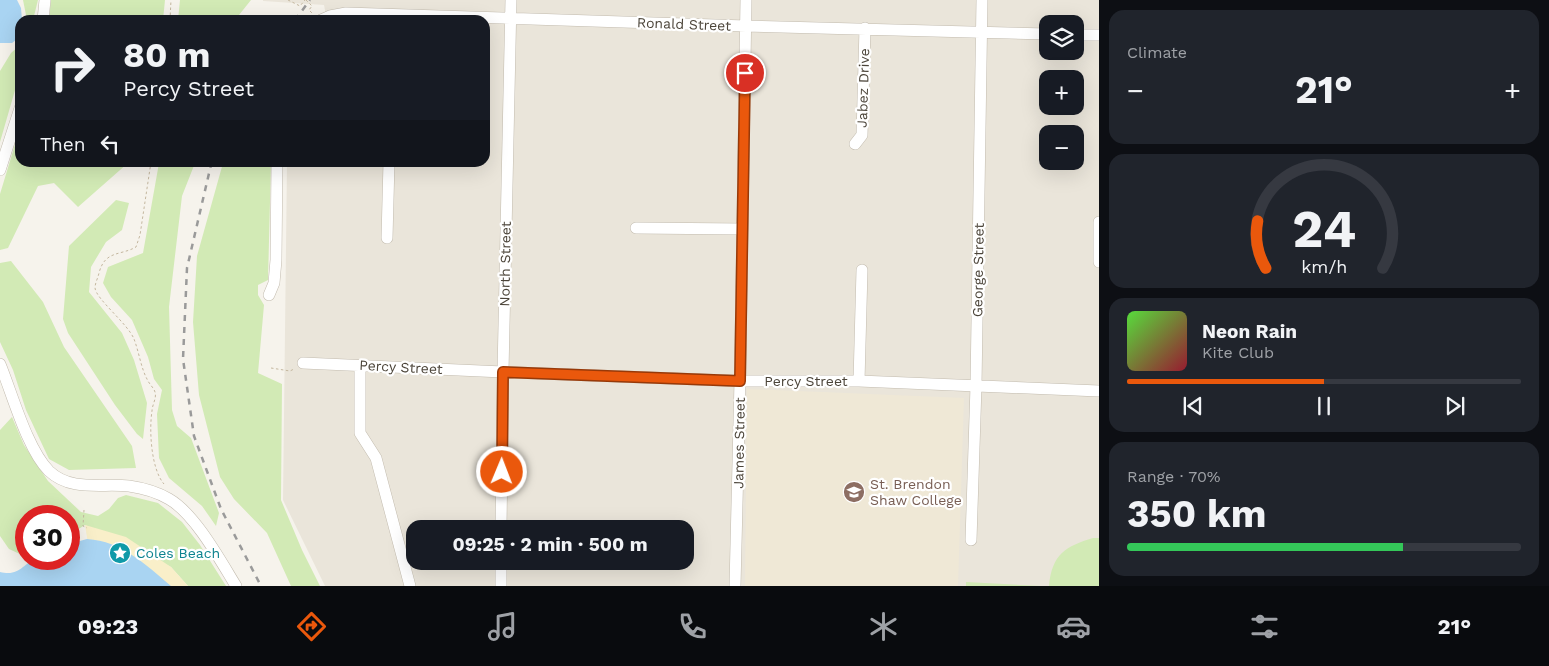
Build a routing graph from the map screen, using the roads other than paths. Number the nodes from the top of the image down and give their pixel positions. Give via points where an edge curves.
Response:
1 (45, 0) edge
2 (511, 0) edge
3 (746, 0) edge
4 (982, 0) edge
5 (44, 15) edge
6 (335, 15) edge
7 (370, 15) edge
8 (490, 18) edge
9 (511, 18) junction
10 (746, 26) junction
11 (865, 28) junction
12 (981, 31) junction
13 (1039, 34) edge
14 (1084, 35) edge
15 (1099, 36) edge
16 (15, 124) edge
17 (855, 144) dead end
18 (277, 167) edge
19 (389, 167) edge
20 (0, 170) edge
21 (1099, 222) edge
22 (636, 228) dead end
23 (742, 229) junction
24 (387, 238) dead end
25 (1099, 262) edge
26 (862, 270) dead end
27 (269, 296) dead end
28 (303, 363) road end
29 (0, 364) edge
30 (360, 365) junction
31 (503, 372) junction
32 (740, 381) junction
33 (860, 381) junction
34 (976, 386) junction
35 (1099, 391) edge
36 (501, 520) edge
37 (971, 540) dead end
38 (501, 570) edge
39 (236, 586) edge
40 (410, 586) edge
41 (501, 586) edge
42 (735, 586) edge

1 - 5 street
2 - 9 street, North Street
3 - 10 street, James Street
4 - 12 street, George Street
6 - 7 street, Ronald Street
8 - 9 street, Ronald Street
9 - 10 street, Ronald Street
9 - 31 street, North Street
10 - 11 street, Ronald Street
10 - 23 street, James Street
11 - 12 street, Ronald Street
11 - 17 street, Jabez Drive via 862,135
12 - 13 street, Ronald Street
12 - 34 street, George Street
14 - 15 street
16 - 20 street
18 - 27 street via 276,260
19 - 24 street
21 - 25 street
22 - 23 street
23 - 32 street, James Street
26 - 33 street
28 - 30 street, Percy Street
29 - 39 street via 36,453 49,471 71,484 129,486 150,490 169,499 210,544
30 - 31 street, Percy Street
30 - 40 street via 360,433 376,458
31 - 32 street, Percy Street
31 - 36 street, North Street
32 - 33 street, Percy Street
32 - 42 street, James Street
33 - 34 street, Percy Street
34 - 35 street, Percy Street
34 - 37 street, George Street
38 - 41 street

